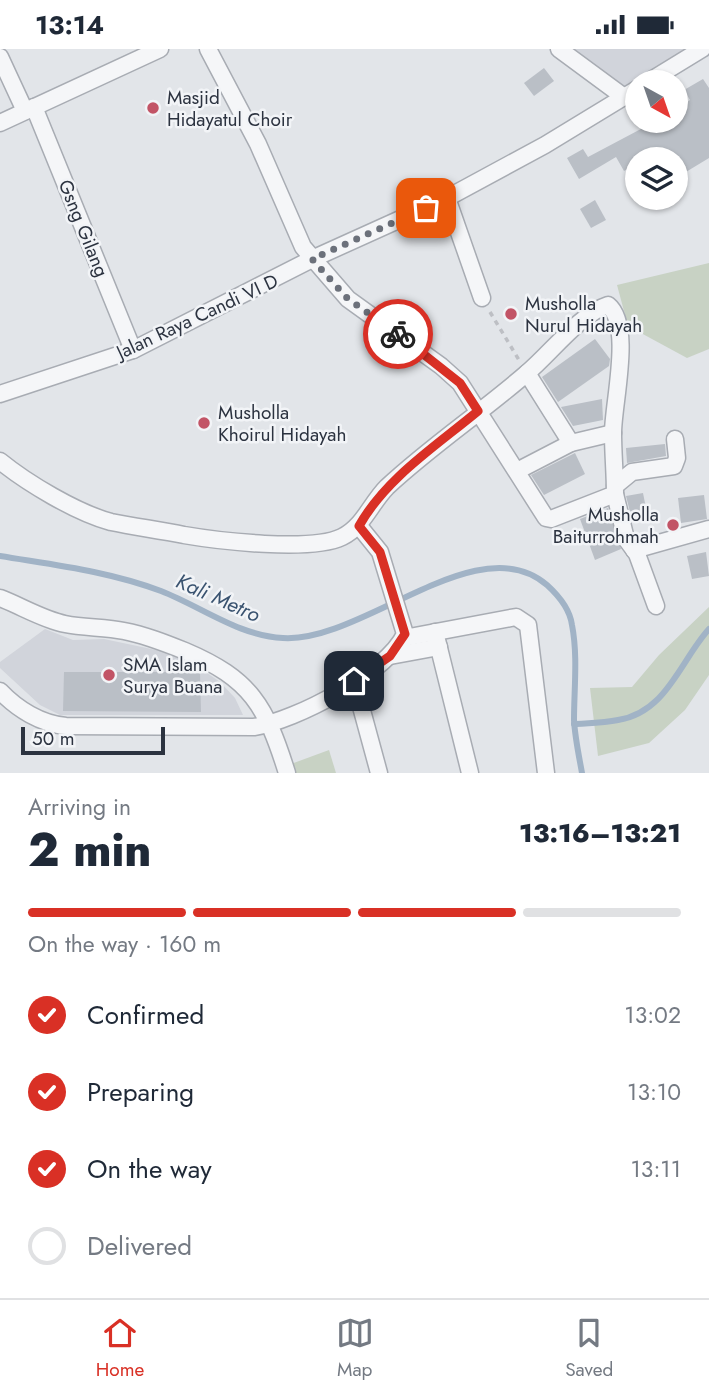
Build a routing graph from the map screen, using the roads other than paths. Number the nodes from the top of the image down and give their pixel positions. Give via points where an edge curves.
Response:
1 (160, 49) edge
2 (208, 49) edge
3 (559, 49) edge
4 (702, 49) edge
5 (0, 57) edge
6 (668, 70) edge
7 (625, 89) edge
8 (625, 97) edge
9 (29, 109) junction
10 (0, 123) edge
11 (447, 198) junction
12 (312, 259) junction
13 (482, 298) road end
14 (133, 350) junction
15 (527, 373) junction
16 (0, 394) edge
17 (478, 411) junction
18 (612, 433) junction
19 (674, 439) dead end
20 (571, 443) junction
21 (0, 461) edge
22 (517, 471) junction
23 (615, 490) junction
24 (359, 526) junction
25 (709, 529) edge
26 (634, 550) junction
27 (0, 598) edge
28 (656, 605) dead end
29 (404, 633) junction
30 (437, 639) junction
31 (390, 656) junction
32 (354, 681) junction
33 (0, 691) edge
34 (270, 725) junction
35 (287, 773) edge
36 (379, 773) edge
37 (470, 773) edge
38 (547, 773) edge

1 - 9 street
2 - 12 street
3 - 7 street
4 - 6 street
5 - 9 street, Gsng Gilang
8 - 11 street, Jalan Raya Candi VI D
9 - 10 street
9 - 14 street, Gsng Gilang
11 - 12 street, Jalan Raya Candi VI D
11 - 13 street
12 - 14 street, Jalan Raya Candi VI D
12 - 17 street via 348,299 460,383
14 - 16 street, Jalan Raya Candi VI D
15 - 17 street
15 - 18 street via 584,320 608,305 617,318 621,349
15 - 20 street
17 - 22 street
17 - 24 street via 387,488
18 - 20 street
18 - 23 street
19 - 23 street via 674,466 632,473
20 - 22 street
21 - 24 street via 57,498 108,521 197,537 275,543 341,538
22 - 23 street via 548,519
23 - 26 street via 626,539
24 - 29 street via 380,552
25 - 26 street
26 - 28 street
27 - 34 street via 63,624 125,631 213,663 240,680
29 - 30 street
29 - 31 street
30 - 31 street
30 - 37 street
30 - 38 street via 516,617 528,625
31 - 32 street
32 - 34 street
32 - 36 street
33 - 34 street via 28,713 54,725
34 - 35 street

